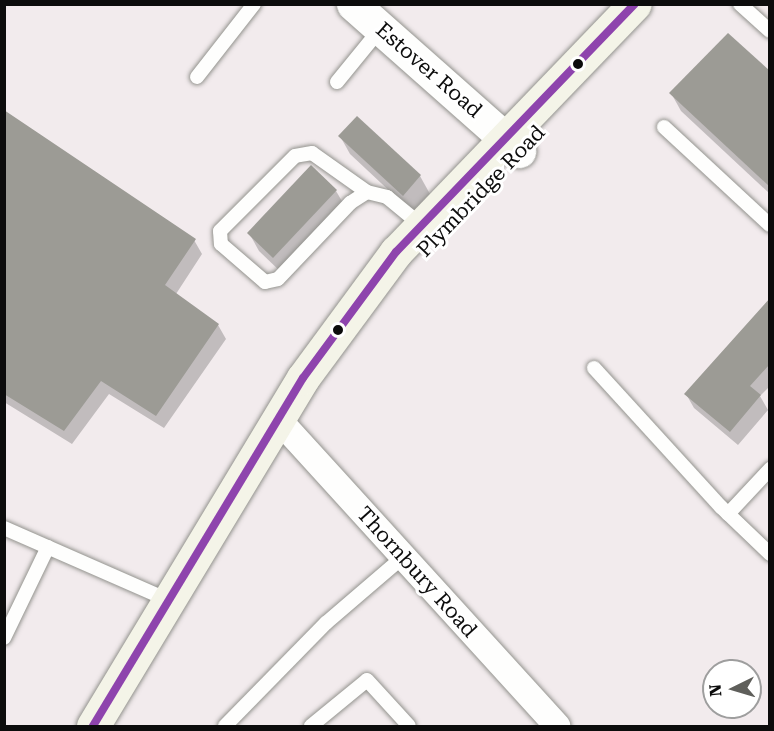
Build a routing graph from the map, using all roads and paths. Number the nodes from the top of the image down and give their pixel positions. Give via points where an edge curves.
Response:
1 (254, 4) edge
2 (353, 4) edge
3 (635, 4) edge
4 (659, 4) edge
5 (740, 4) edge
6 (381, 27) junction
7 (770, 32) edge
8 (197, 77) dead end
9 (336, 82) dead end
10 (664, 127) dead end
11 (512, 144) junction
12 (367, 192) junction
13 (421, 225) junction
14 (770, 225) edge
15 (594, 368) dead end
16 (303, 378) junction
17 (278, 418) junction
18 (770, 469) edge
19 (728, 514) junction
20 (4, 528) edge
21 (48, 547) junction
22 (770, 554) edge
23 (404, 557) junction
24 (168, 600) junction
25 (4, 638) edge
26 (93, 726) edge
27 (225, 726) edge
28 (310, 726) edge
29 (409, 726) edge
30 (557, 726) edge

1 - 8 lane
2 - 6 street, Estover Road
3 - 11 main road, Plymbridge Road
4 - 11 main road, Plymbridge Road
5 - 7 lane
6 - 9 lane
6 - 11 street, Estover Road
10 - 14 lane
11 - 13 main road, Plymbridge Road
11 - 16 main road, Plymbridge Road
12 - 12 lane via 350,203 278,279 265,282 221,244 220,231 295,156 312,153
12 - 13 lane via 387,197
13 - 16 main road, Plymbridge Road via 396,252
15 - 19 lane
16 - 17 main road, Plymbridge Road
17 - 23 street, Thornbury Road
17 - 24 main road, Plymbridge Road
18 - 19 lane
19 - 22 lane
20 - 21 lane
21 - 24 lane
21 - 25 lane
23 - 27 lane via 326,622
23 - 30 street, Thornbury Road
24 - 26 main road, Plymbridge Road
28 - 29 lane via 367,680

